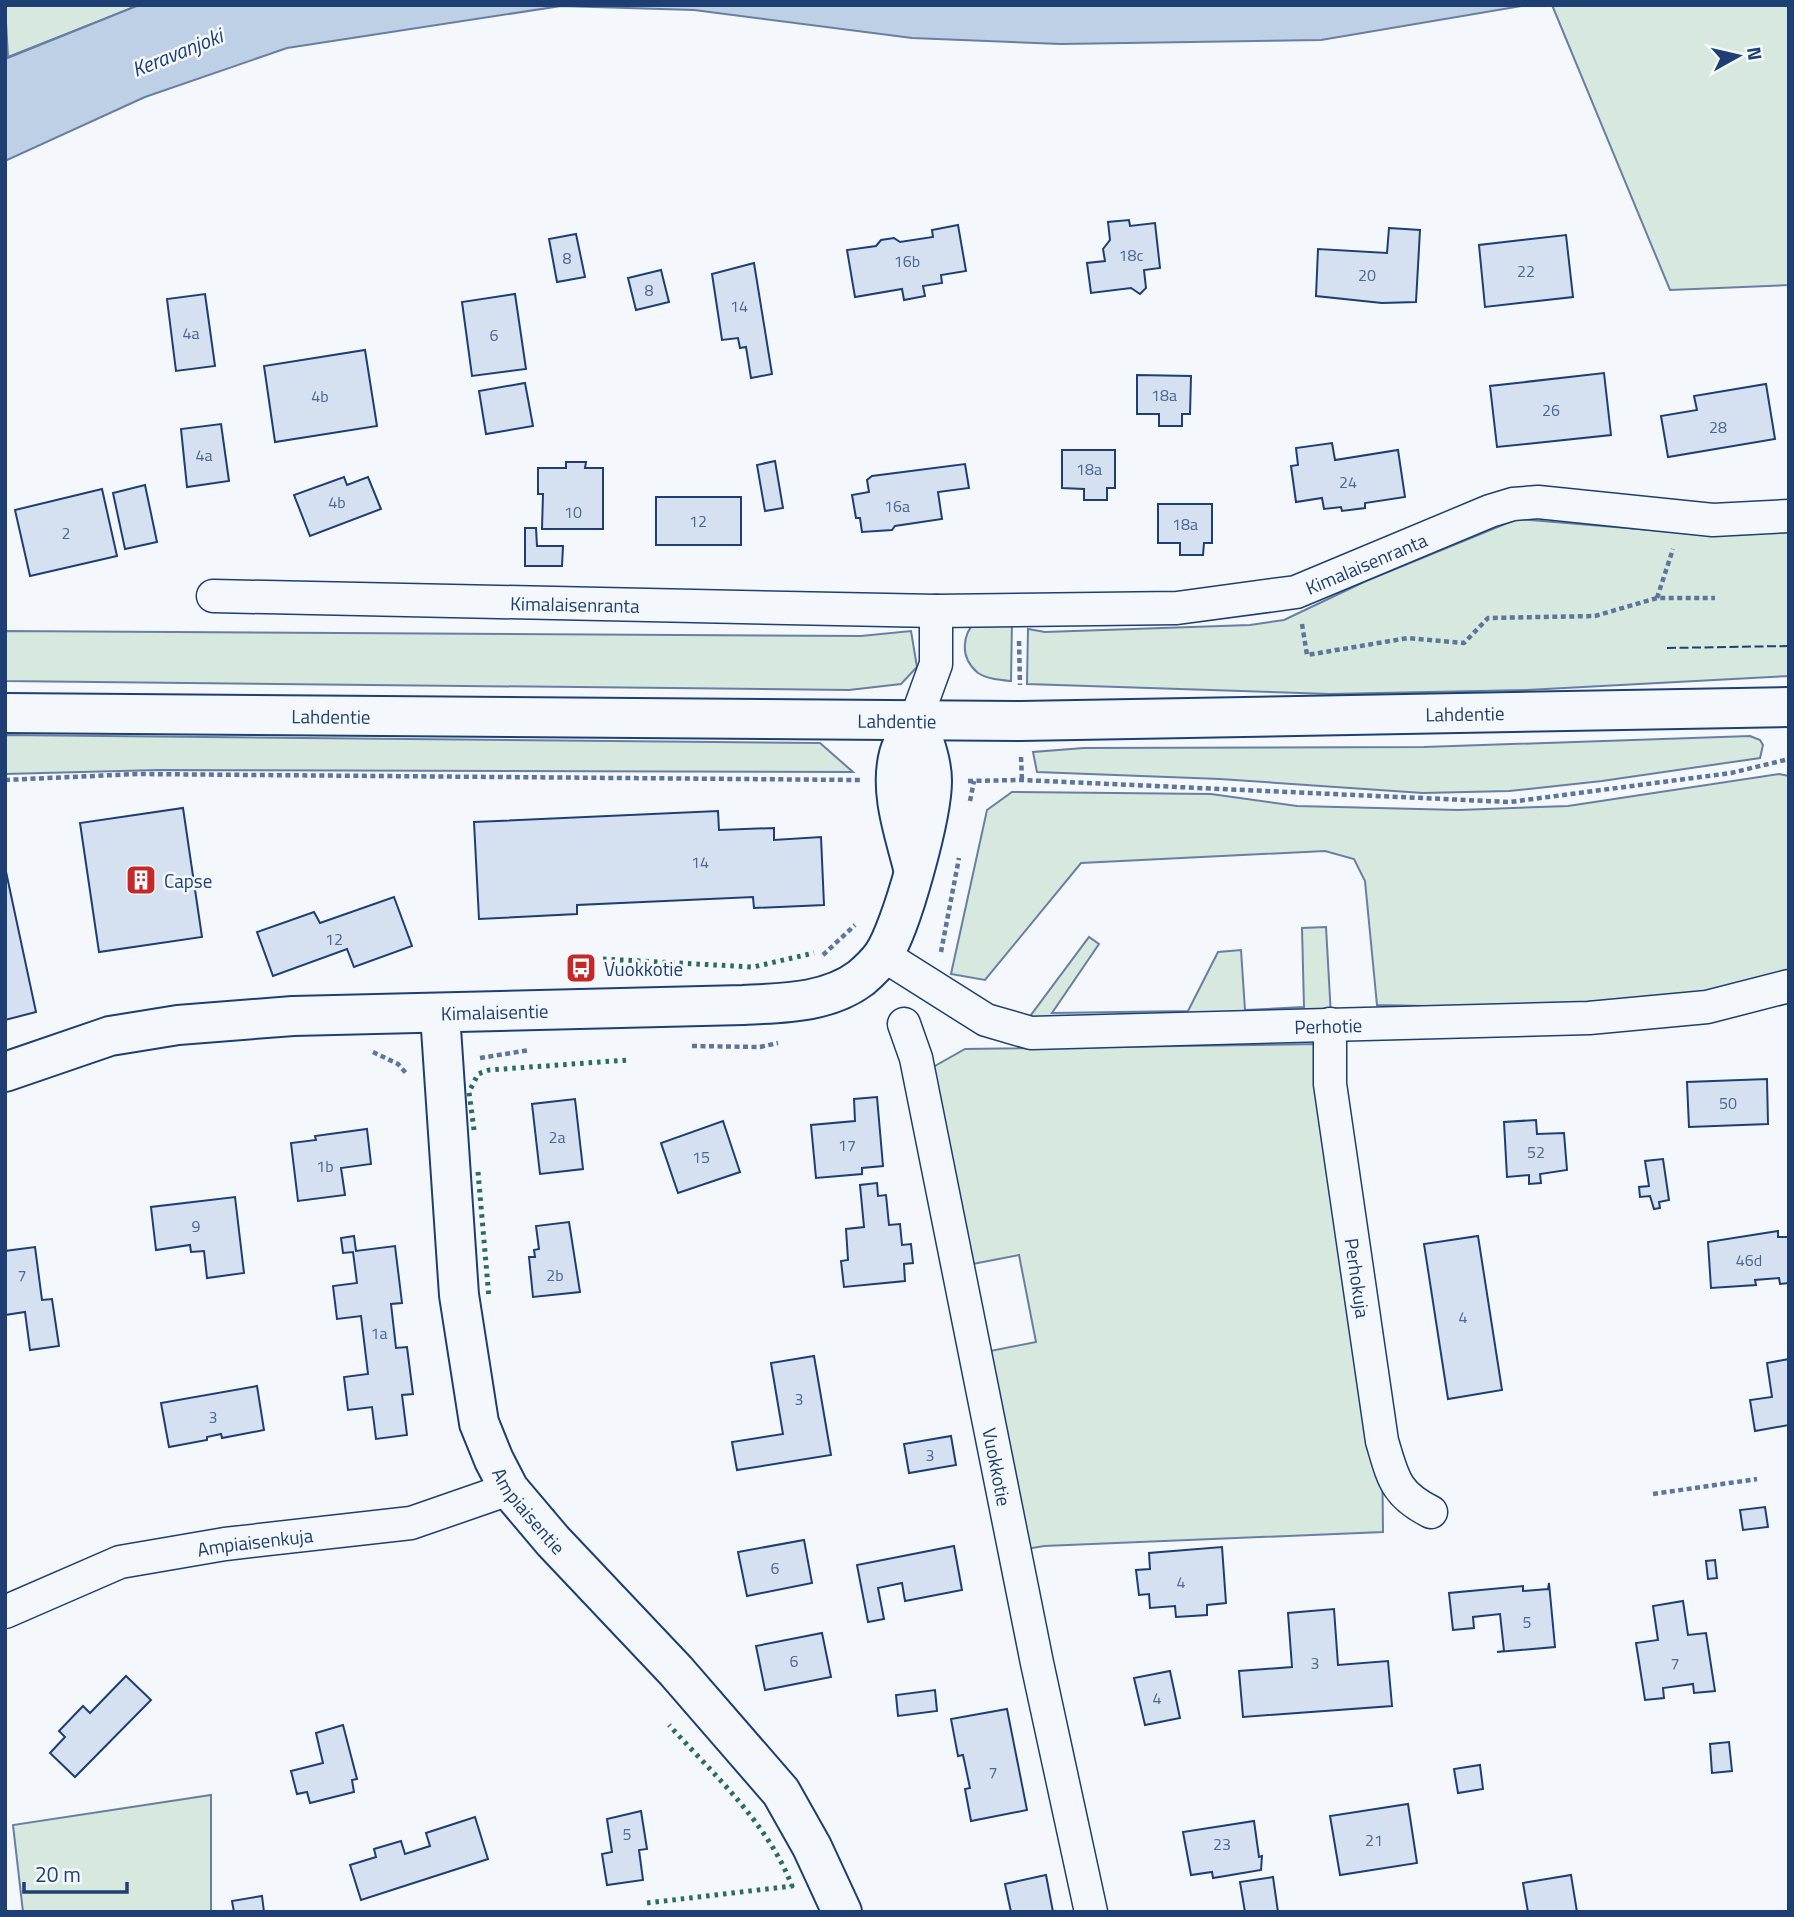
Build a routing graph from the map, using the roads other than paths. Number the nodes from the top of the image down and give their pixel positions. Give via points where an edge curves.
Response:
1 (1789, 516) edge
2 (213, 596) dead end
3 (936, 611) junction
4 (1789, 707) edge
5 (5, 713) edge
6 (916, 719) junction
7 (883, 955) junction
8 (1789, 986) edge
9 (440, 1014) junction
10 (904, 1024) dead end
11 (1329, 1024) junction
12 (5, 1072) edge
13 (509, 1489) junction
14 (1431, 1513) dead end
15 (5, 1612) edge
16 (842, 1912) edge
17 (1091, 1912) edge

1 - 3 street, Kimalaisenranta via 1713,520 1513,503 1296,592 1177,608
2 - 3 street, Kimalaisenranta
3 - 6 street via 936,664
4 - 6 street, Lahdentie
5 - 6 street, Lahdentie
6 - 7 street, Kimalaisentie via 929,756 929,813 900,918
7 - 9 street, Kimalaisentie via 861,978 836,992 795,1002
7 - 11 street, Perhotie via 986,1020 1031,1033
8 - 11 street, Perhotie via 1707,1007 1589,1018
9 - 12 street, Kimalaisentie via 293,1016 178,1025 110,1036
9 - 13 street, Ampiaisentie via 459,1295 479,1423
10 - 17 street, Vuokkotie via 916,1058
11 - 14 street, Perhokuja via 1330,1084 1382,1441 1396,1486
13 - 15 street, Ampiaisenkuja via 411,1523 225,1544 120,1562
13 - 16 street, Ampiaisentie via 781,1792

